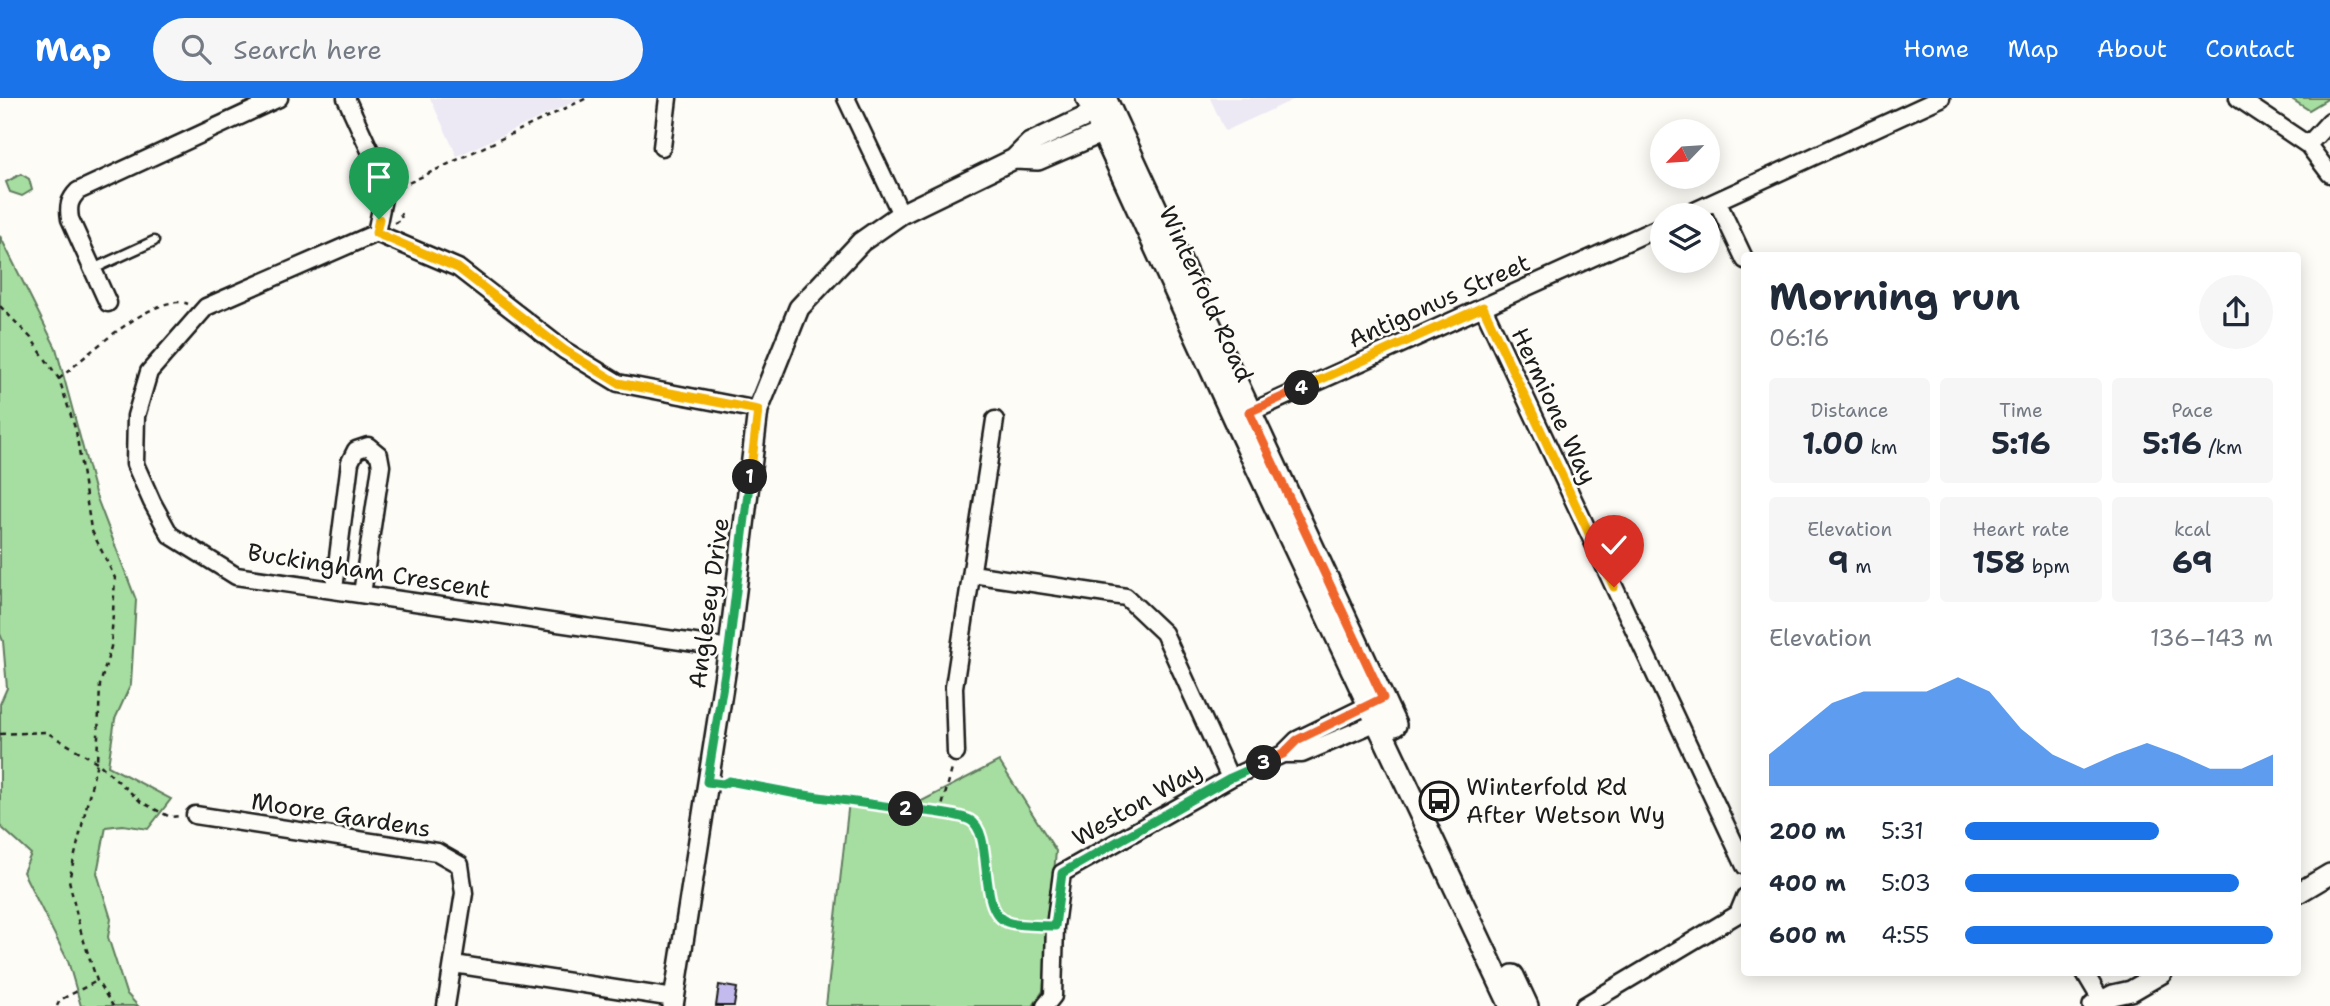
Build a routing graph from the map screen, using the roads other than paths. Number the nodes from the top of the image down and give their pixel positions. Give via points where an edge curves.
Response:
1 (279, 98) edge
2 (346, 98) edge
3 (668, 98) edge
4 (846, 98) edge
5 (1941, 98) edge
6 (2238, 98) edge
7 (1099, 104) edge
8 (2330, 121) edge
9 (1110, 129) junction
10 (2308, 145) junction
11 (662, 147) dead end
12 (1014, 159) junction
13 (2330, 174) edge
14 (1717, 201) junction
15 (1713, 203) edge
16 (901, 214) junction
17 (1650, 231) edge
18 (376, 233) junction
19 (154, 241) dead end
20 (1741, 252) edge
21 (93, 269) junction
22 (108, 303) dead end
23 (1483, 307) junction
24 (758, 410) junction
25 (1242, 416) junction
26 (995, 420) dead end
27 (972, 574) junction
28 (334, 589) junction
29 (362, 593) junction
30 (729, 648) junction
31 (1381, 710) junction
32 (956, 753) road end
33 (1230, 778) junction
34 (195, 815) road end
35 (1741, 857) edge
36 (2330, 874) edge
37 (2301, 891) edge
38 (1741, 907) edge
39 (454, 964) junction
40 (2086, 976) edge
41 (2157, 976) edge
42 (673, 1002) edge
43 (2097, 1003) edge
44 (446, 1006) edge
45 (1045, 1006) edge
46 (1511, 1006) edge
47 (1527, 1006) edge
48 (1584, 1006) edge

1 - 21 street via 78,191 70,202 70,219
2 - 18 street via 385,189
3 - 11 street
4 - 16 street
5 - 14 street
6 - 10 street
7 - 9 main road, Winterfold Road
7 - 12 street, Anglesey Drive via 1030,143
8 - 10 street
9 - 12 street, Anglesey Drive via 1038,160
9 - 25 main road, Winterfold Road
10 - 13 street
12 - 16 street, Anglesey Drive
14 - 15 street
14 - 20 street
16 - 24 street, Anglesey Drive via 861,242 799,308
17 - 23 street, Antigonus Street
18 - 24 street via 458,268 564,350 618,383
18 - 28 street, Buckingham Crescent via 206,307 149,372 136,416 135,464 170,535 236,576
19 - 21 lane
21 - 22 street
23 - 25 street, Antigonus Street
23 - 35 street, Hermione Way
24 - 30 street, Anglesey Drive
25 - 31 main road, Winterfold Road
26 - 27 street
27 - 32 street via 954,687
27 - 33 street via 1126,597 1164,633
28 - 29 street, Buckingham Crescent
28 - 29 street via 350,462 356,450 368,446 379,454 381,466
29 - 30 street, Buckingham Crescent
30 - 42 street, Anglesey Drive
31 - 33 street, Weston Way via 1302,754 1283,754
31 - 46 main road, Winterfold Road
31 - 47 main road, Winterfold Road
33 - 45 street, Weston Way via 1062,873 1053,996
34 - 39 street, Moore Gardens via 437,852 460,865 464,893
36 - 37 street
38 - 48 street via 1738,914
39 - 42 street
39 - 44 street, Moore Gardens
40 - 43 street
41 - 43 street

